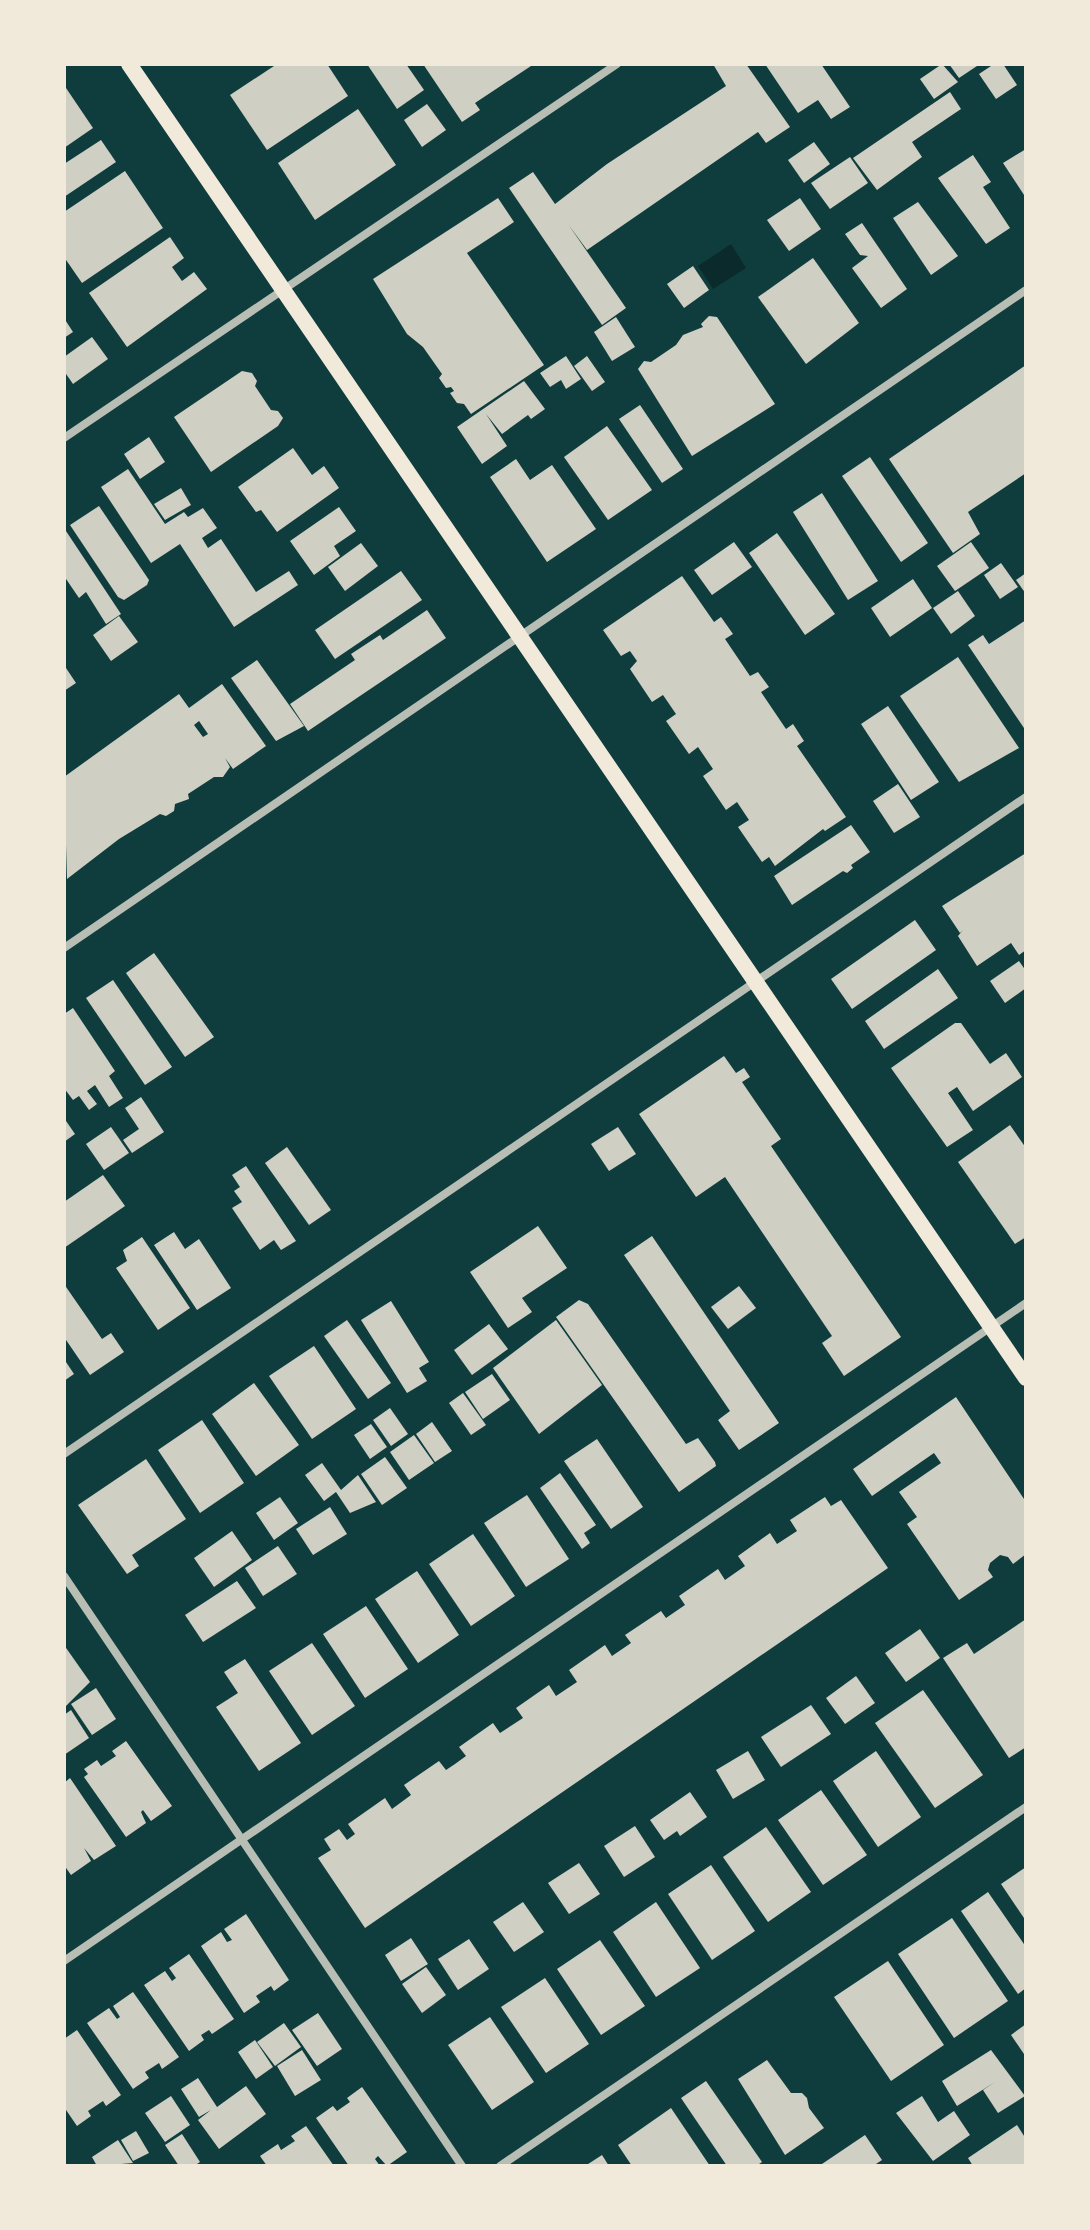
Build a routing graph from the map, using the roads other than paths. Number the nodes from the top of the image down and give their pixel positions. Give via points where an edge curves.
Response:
1 (129, 64) edge
2 (617, 64) edge
3 (284, 290) junction
4 (1026, 290) edge
5 (64, 438) edge
6 (521, 635) junction
7 (1026, 797) edge
8 (64, 948) edge
9 (756, 982) junction
10 (1026, 1303) edge
11 (991, 1327) junction
12 (1026, 1378) edge
13 (64, 1454) edge
14 (64, 1576) edge
15 (1026, 1807) edge
16 (241, 1842) junction
17 (64, 1961) edge
18 (462, 2166) edge
19 (500, 2166) edge

1 - 3 main road
2 - 3 street
3 - 5 street
3 - 6 main road
4 - 6 street
6 - 8 street
6 - 9 main road
7 - 9 street
9 - 11 main road
9 - 13 street
10 - 11 street
11 - 12 main road
11 - 16 street
14 - 16 street
15 - 19 street
16 - 17 street
16 - 18 street

